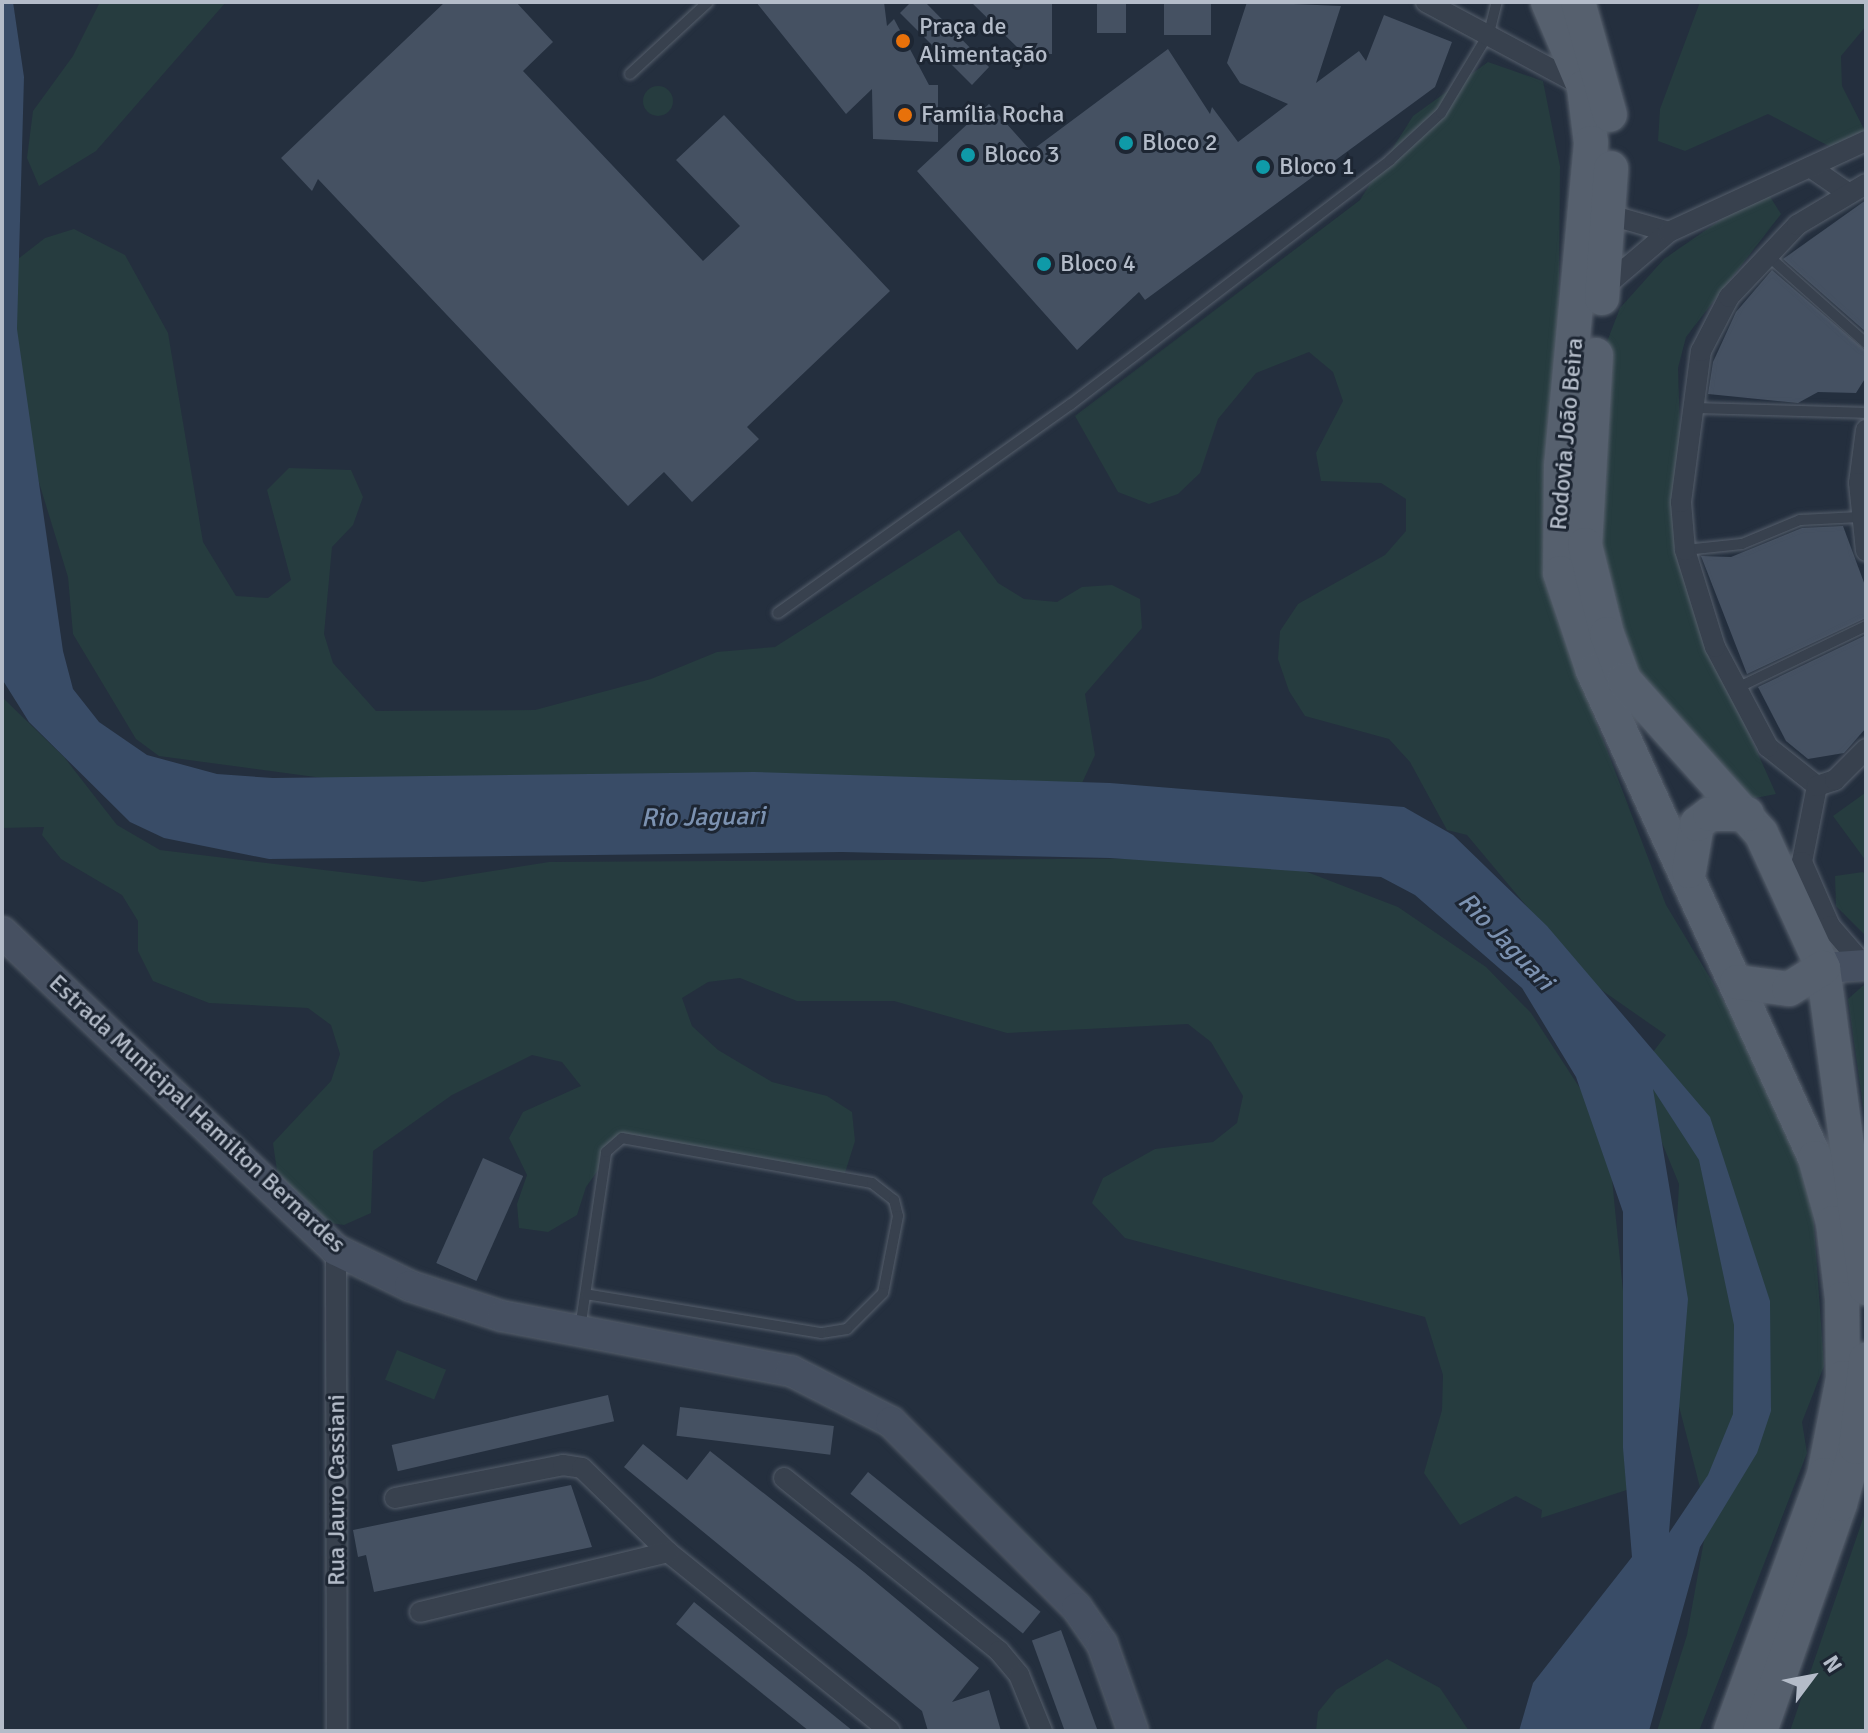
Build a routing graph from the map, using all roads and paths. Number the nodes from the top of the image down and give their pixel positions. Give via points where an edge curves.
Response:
1 (708, 2) edge
2 (1426, 2) edge
3 (1497, 2) edge
4 (1548, 2) edge
5 (1578, 2) edge
6 (1489, 33) junction
7 (630, 74) dead end
8 (1584, 87) junction
9 (1866, 141) edge
10 (1810, 167) junction
11 (1857, 188) edge
12 (1610, 215) junction
13 (1669, 232) junction
14 (1764, 253) junction
15 (1603, 288) junction
16 (1866, 343) edge
17 (1689, 408) junction
18 (1866, 413) edge
19 (1866, 430) edge
20 (1860, 517) junction
21 (1685, 550) junction
22 (1866, 551) edge
23 (778, 613) dead end
24 (1866, 626) edge
25 (1737, 688) junction
26 (1866, 749) edge
27 (1817, 786) junction
28 (1747, 814) junction
29 (1689, 872) junction
30 (6, 941) edge
31 (1863, 963) edge
32 (1823, 968) junction
33 (1737, 982) junction
34 (336, 1250) junction
35 (1866, 1288) edge
36 (586, 1294) junction
37 (580, 1331) junction
38 (1866, 1355) edge
39 (784, 1478) dead end
40 (395, 1498) dead end
41 (668, 1552) junction
42 (420, 1612) dead end
43 (337, 1731) edge
44 (890, 1731) edge
45 (1042, 1731) edge
46 (1133, 1731) edge
47 (1731, 1731) edge
48 (1760, 1731) edge

1 - 7 lane
2 - 6 street
3 - 6 lane
4 - 8 main road, Rodovia João Beira
5 - 12 main road, Rodovia João Beira via 1609,96
6 - 8 street
6 - 23 lane via 1441,113 1390,160 1082,396
8 - 29 main road, Rodovia João Beira via 1591,143 1561,465 1560,573 1593,671
9 - 10 street
10 - 11 street
10 - 13 street
11 - 14 street
12 - 13 street
12 - 15 main road, Rodovia João Beira
13 - 15 street
14 - 16 lane
14 - 17 street via 1729,297 1701,351
15 - 28 main road, Rodovia João Beira via 1585,545 1600,607 1624,680
17 - 18 lane
17 - 21 street
19 - 20 street
20 - 21 lane via 1800,520 1742,544
20 - 22 street
21 - 25 street via 1700,609
24 - 25 lane
25 - 27 street via 1768,747
26 - 27 street via 1835,780
27 - 31 street via 1802,862 1830,926
28 - 29 main road via 1710,814 1697,824
28 - 32 main road, Rodovia João Beira
29 - 33 main road, Rodovia João Beira
30 - 34 street, Estrada Municipal Hamilton Bernardes
31 - 32 street
32 - 33 main road via 1789,989
32 - 35 main road, Rodovia João Beira
33 - 47 main road, Rodovia João Beira via 1801,1122 1833,1223 1843,1378 1824,1475
34 - 37 street, Estrada Municipal Hamilton Bernardes via 424,1291
34 - 43 street, Rua Jauro Cassiani
36 - 36 lane via 606,1152 622,1138 872,1183 894,1200 898,1216 883,1293 847,1329 821,1333
36 - 37 lane
37 - 46 street, Estrada Municipal Hamilton Bernardes via 791,1371 891,1422 1077,1608 1102,1644
38 - 48 main road via 1852,1461
39 - 45 street via 999,1651 1019,1675
40 - 41 street via 563,1465 582,1468
41 - 42 street
41 - 44 street

